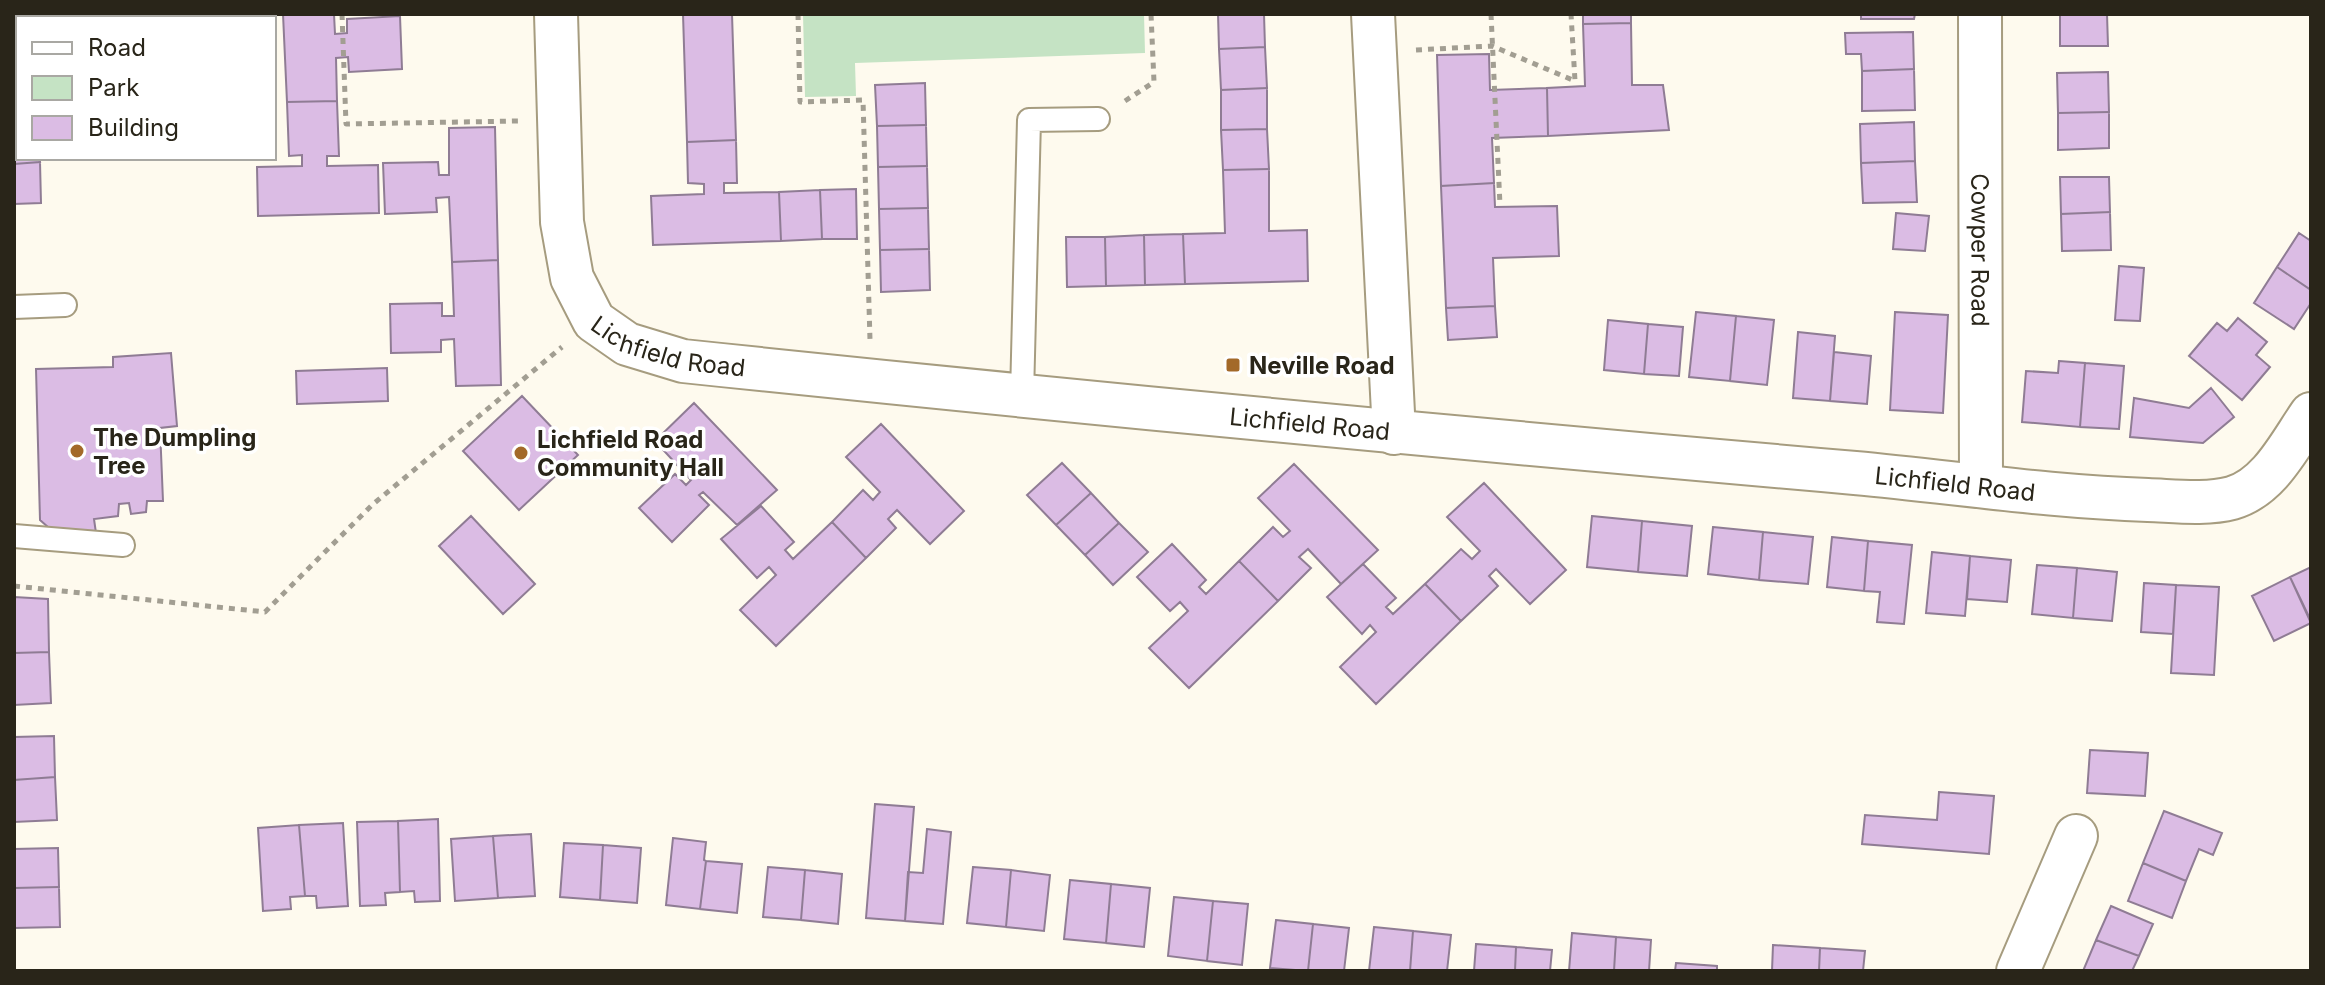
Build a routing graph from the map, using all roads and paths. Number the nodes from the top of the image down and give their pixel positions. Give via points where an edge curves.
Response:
1 (342, 14) edge
2 (556, 14) edge
3 (798, 14) edge
4 (1151, 14) edge
5 (1491, 14) edge
6 (1571, 14) edge
7 (1980, 14) edge
8 (1374, 33) edge
9 (1492, 46) junction
10 (1098, 119) joint
11 (559, 120) junction
12 (1500, 205) dead end
13 (65, 305) dead end
14 (14, 307) edge
15 (594, 321) junction
16 (871, 380) junction
17 (1022, 395) junction
18 (2311, 414) edge
19 (1394, 433) junction
20 (1981, 484) junction
21 (14, 536) edge
22 (123, 545) dead end
23 (14, 586) edge
24 (2076, 836) dead end
25 (2018, 971) edge

1 - 11 path via 346,124
2 - 11 street, Lichfield Road
3 - 16 path via 800,102 863,100
4 - 10 path via 1154,82
5 - 9 path
6 - 9 path via 1575,81
7 - 20 street, Cowper Road
8 - 9 path
8 - 19 street
9 - 12 path
10 - 17 lane via 1029,120
11 - 15 street, Lichfield Road via 562,222 572,278
13 - 14 lane
15 - 16 street, Lichfield Road via 627,344 683,361
15 - 23 path via 372,505 265,612
16 - 17 street, Lichfield Road
17 - 19 street, Lichfield Road
18 - 20 street, Lichfield Road via 2271,472 2257,486 2232,497 2090,498
19 - 20 street, Lichfield Road
21 - 22 lane
24 - 25 street

